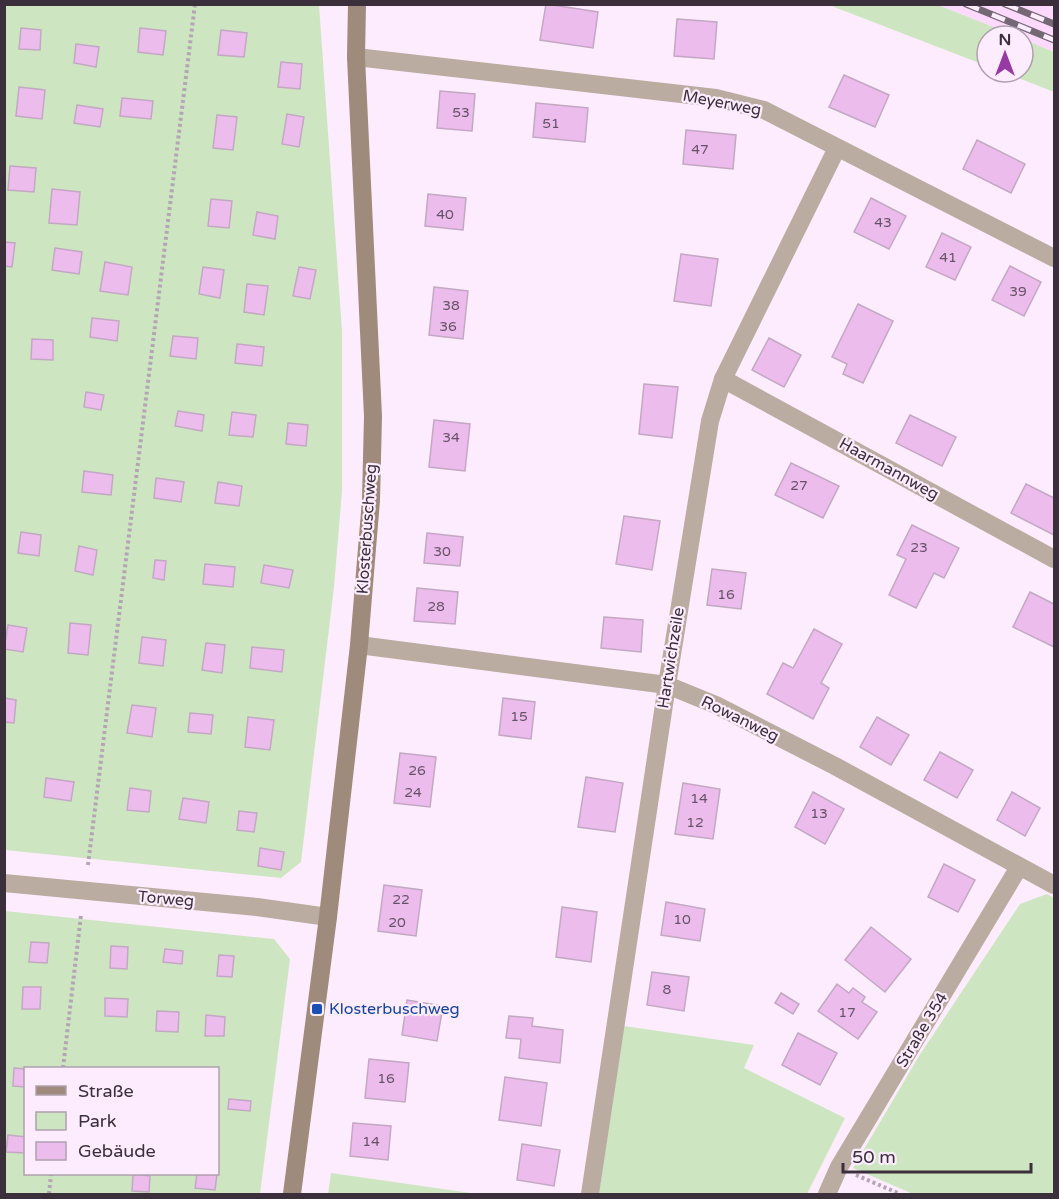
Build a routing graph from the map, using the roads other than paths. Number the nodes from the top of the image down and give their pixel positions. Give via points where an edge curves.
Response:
1 (357, 4) edge
2 (356, 57) junction
3 (837, 148) junction
4 (1054, 258) edge
5 (723, 379) junction
6 (1054, 560) edge
7 (359, 645) junction
8 (667, 686) junction
9 (1019, 867) junction
10 (4, 883) edge
11 (1054, 885) edge
12 (328, 917) junction
13 (292, 1194) edge
14 (590, 1194) edge
15 (827, 1194) edge

1 - 2 street, Klosterbuschweg
2 - 3 street, Meyerweg via 716,98 764,110
2 - 7 street, Klosterbuschweg via 373,416 371,500
3 - 4 street, Meyerweg
3 - 5 street, Hartwichzeile
5 - 6 street, Haarmannweg
5 - 8 street, Hartwichzeile via 710,421
7 - 8 street, Rowanweg
7 - 12 street, Klosterbuschweg
8 - 9 street, Rowanweg via 716,705 835,766
8 - 14 street, Hartwichzeile
9 - 11 street, Rowanweg
9 - 15 street, Straße 354 via 839,1167
10 - 12 street, Torweg
12 - 13 street, Klosterbuschweg

